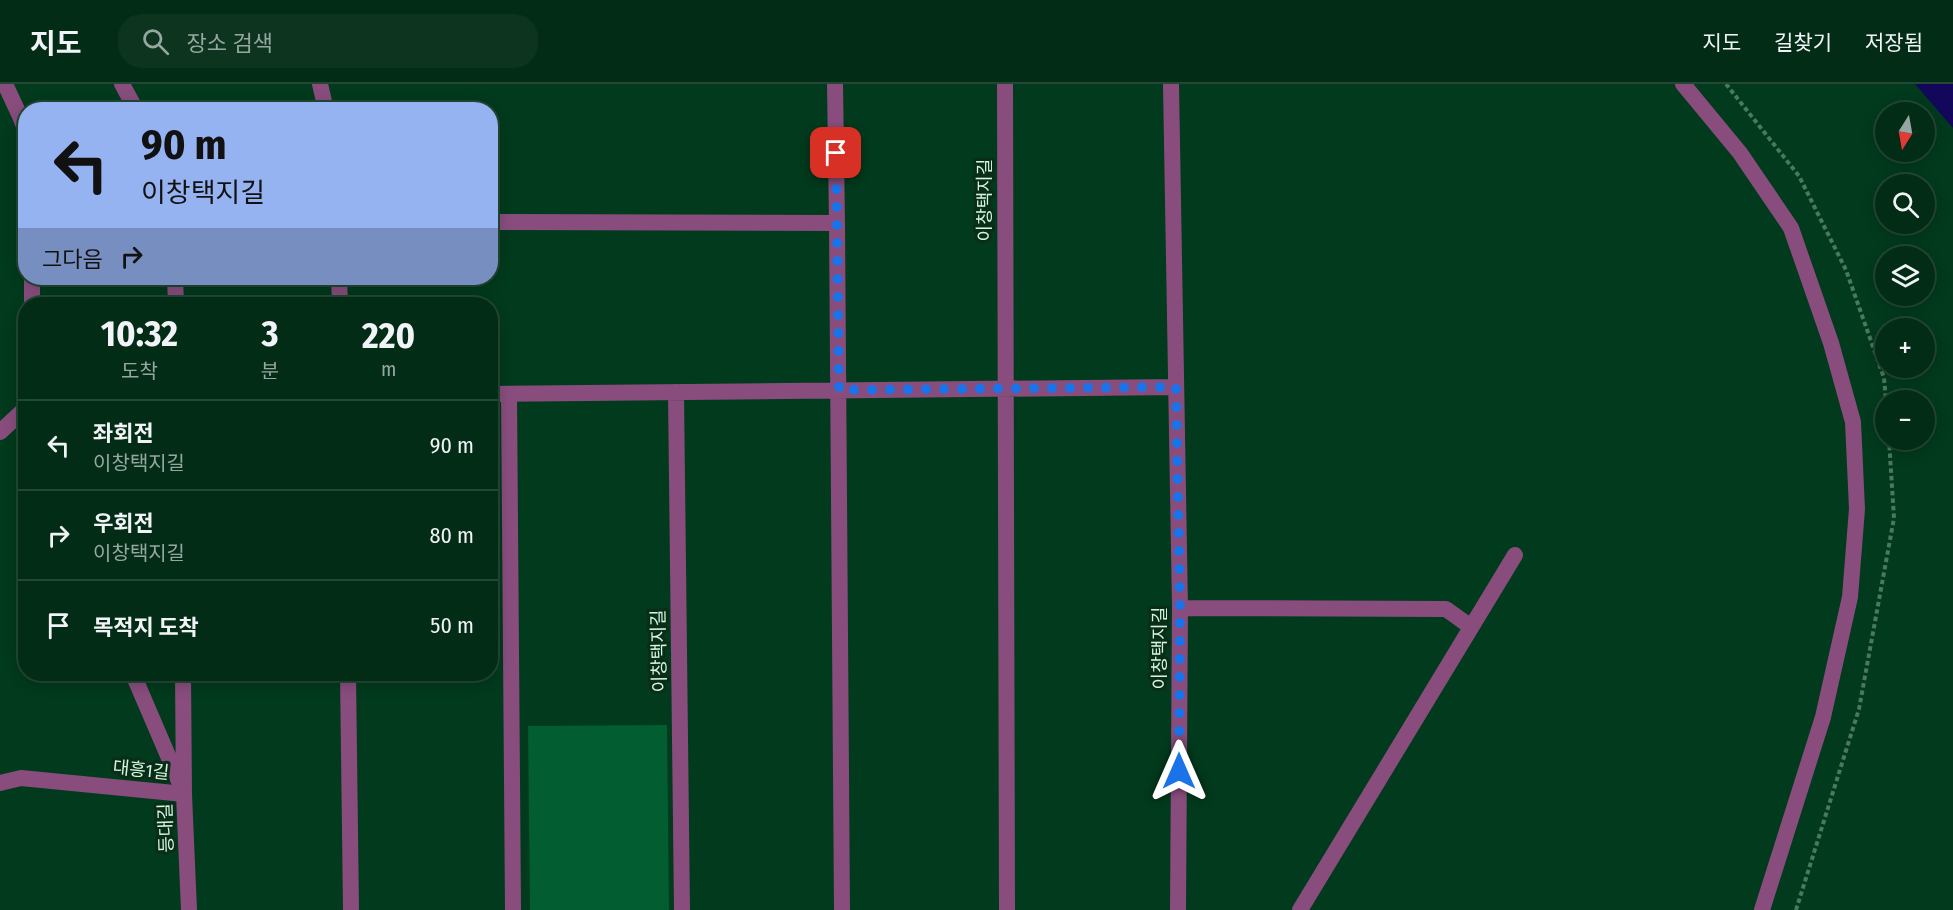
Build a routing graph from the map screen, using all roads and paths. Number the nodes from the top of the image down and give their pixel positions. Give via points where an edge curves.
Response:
1 (5, 84) edge
2 (122, 84) edge
3 (320, 84) edge
4 (834, 84) edge
5 (1005, 84) edge
6 (1171, 84) edge
7 (1683, 84) edge
8 (132, 102) edge
9 (325, 102) edge
10 (18, 110) edge
11 (498, 222) edge
12 (837, 223) junction
13 (1176, 387) junction
14 (1004, 388) junction
15 (839, 390) junction
16 (676, 392) junction
17 (498, 394) edge
18 (509, 394) junction
19 (18, 415) edge
20 (0, 432) edge
21 (1515, 555) dead end
22 (1180, 608) junction
23 (1471, 627) junction
24 (136, 681) edge
25 (183, 681) edge
26 (348, 681) edge
27 (0, 783) edge
28 (184, 794) junction
29 (189, 910) edge
30 (351, 910) edge
31 (513, 910) edge
32 (682, 910) edge
33 (842, 910) edge
34 (1007, 910) edge
35 (1178, 910) edge
36 (1300, 910) edge
37 (1762, 910) edge

1 - 10 street
2 - 8 street
3 - 9 street
4 - 12 street
5 - 14 street, 이창택지길
6 - 13 street, 이창택지길
7 - 37 street via 1740,153 1791,228 1853,422 1857,509 1850,597 1823,717
11 - 12 street
12 - 15 street
13 - 14 street
13 - 22 street, 이창택지길
14 - 15 street
14 - 34 street, 이창택지길
15 - 16 street
15 - 33 street
16 - 18 street
16 - 32 street, 이창택지길
17 - 18 street
18 - 31 street
19 - 20 street
21 - 23 street
22 - 23 street via 1446,609
22 - 35 street, 이창택지길
23 - 36 street
24 - 28 street, 대흥1길
25 - 28 street, 등대길
26 - 30 street
27 - 28 street, 대흥1길 via 21,778
28 - 29 street, 등대길

